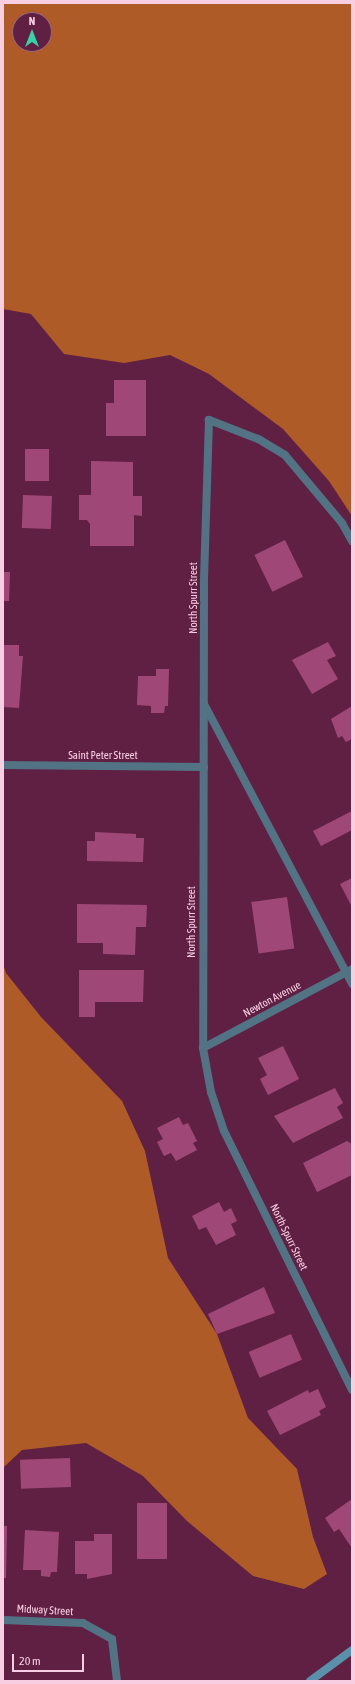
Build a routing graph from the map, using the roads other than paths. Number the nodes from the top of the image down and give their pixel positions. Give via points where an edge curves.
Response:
1 (352, 541) edge
2 (204, 704) junction
3 (3, 765) edge
4 (204, 767) junction
5 (349, 971) edge
6 (352, 984) edge
7 (203, 1048) junction
8 (352, 1390) edge
9 (3, 1620) edge
10 (352, 1650) edge
11 (117, 1681) edge
12 (310, 1681) edge

1 - 2 street, North Spurr Street via 342,523 285,455 258,439 209,420
2 - 4 street, North Spurr Street
2 - 5 street
3 - 4 street, Saint Peter Street
4 - 7 street, North Spurr Street
5 - 6 street
5 - 7 street, Newton Avenue
7 - 8 street, North Spurr Street via 211,1092 224,1131
9 - 11 street, Midway Street via 83,1623 112,1639
10 - 12 main road

